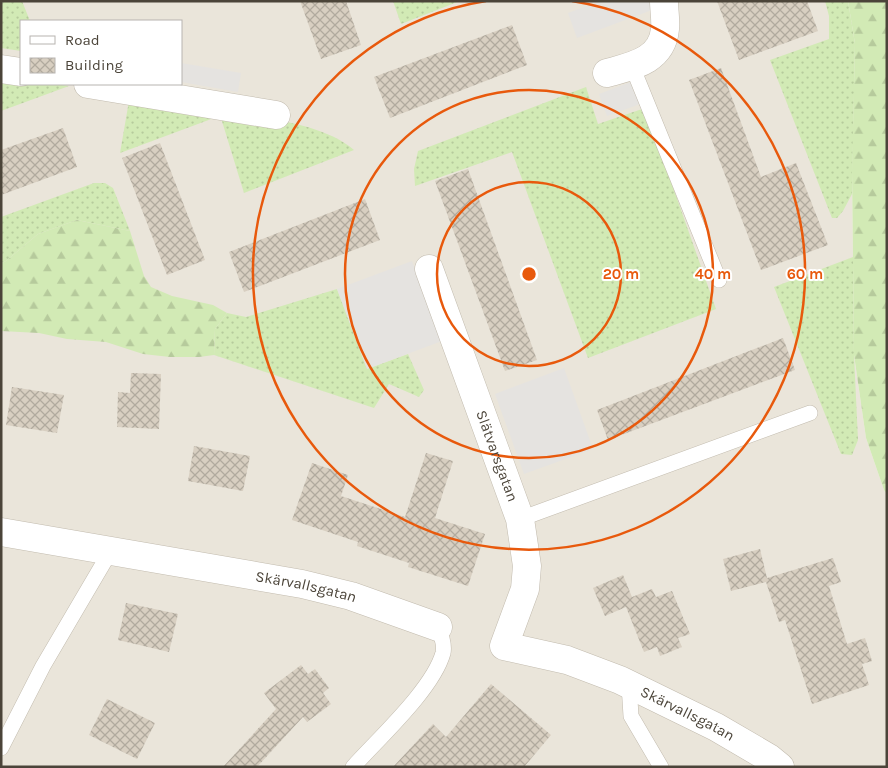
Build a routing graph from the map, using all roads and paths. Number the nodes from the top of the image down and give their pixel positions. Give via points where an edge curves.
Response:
1 (664, 1) edge
2 (1, 69) edge
3 (619, 70) joint
4 (20, 72) edge
5 (94, 85) edge
6 (276, 115) dead end
7 (429, 269) dead end
8 (719, 280) dead end
9 (810, 414) dead end
10 (520, 519) junction
11 (1, 532) edge
12 (110, 552) junction
13 (438, 627) joint
14 (504, 646) joint
15 (629, 684) junction
16 (1, 748) edge
17 (353, 767) edge
18 (661, 767) edge
19 (780, 767) edge

1 - 3 street via 662,43 646,61
2 - 4 street
3 - 8 lane
5 - 6 street
7 - 10 street, Slätvarsgatan
9 - 10 lane
10 - 14 street, Slätvarsgatan via 527,566 525,589
11 - 12 street, Skärvallsgatan
12 - 13 street, Skärvallsgatan via 302,584 351,596
12 - 16 lane via 43,666
13 - 17 lane, Skärvallsgatan via 443,651 433,675
14 - 15 street, Skärvallsgatan via 568,660
15 - 18 lane via 631,716
15 - 19 street, Skärvallsgatan via 716,727

